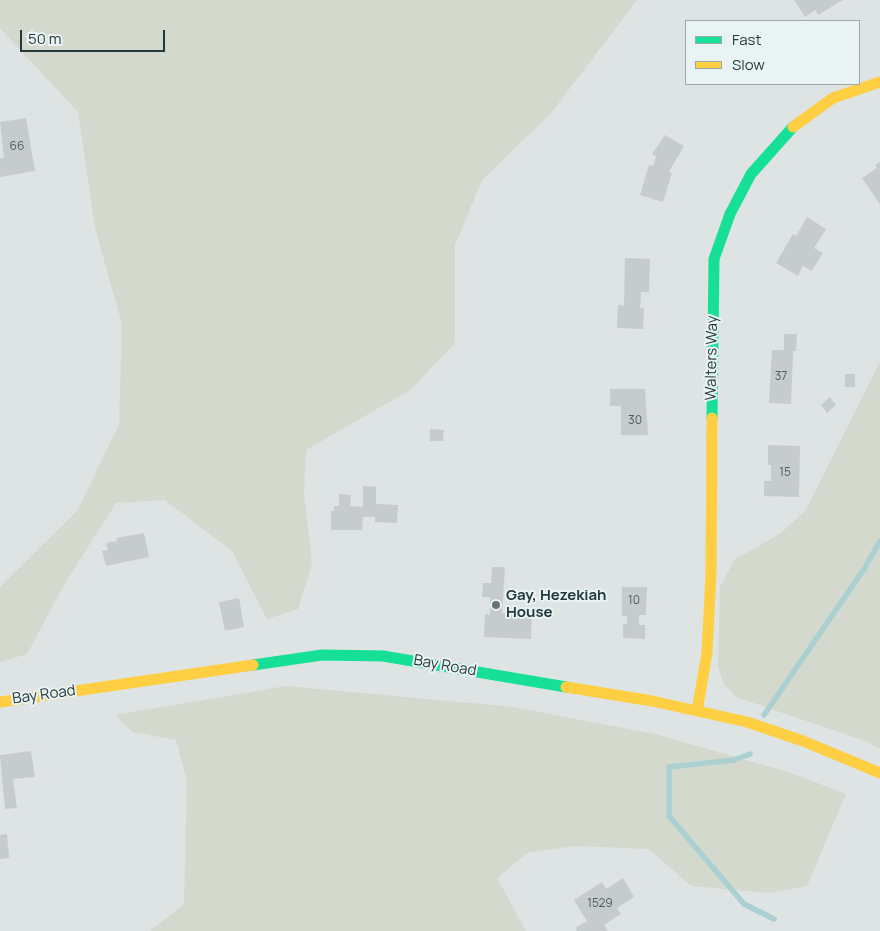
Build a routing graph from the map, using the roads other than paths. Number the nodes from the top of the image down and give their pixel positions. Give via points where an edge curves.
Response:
1 (880, 82) edge
2 (0, 702) edge
3 (697, 710) junction
4 (880, 773) edge

1 - 3 main road, Walters Way via 833,98 789,130 751,174 730,214 714,258 711,572 706,653
2 - 3 main road, Bay Road via 340,655 383,656
3 - 4 main road, Bay Road via 803,741

